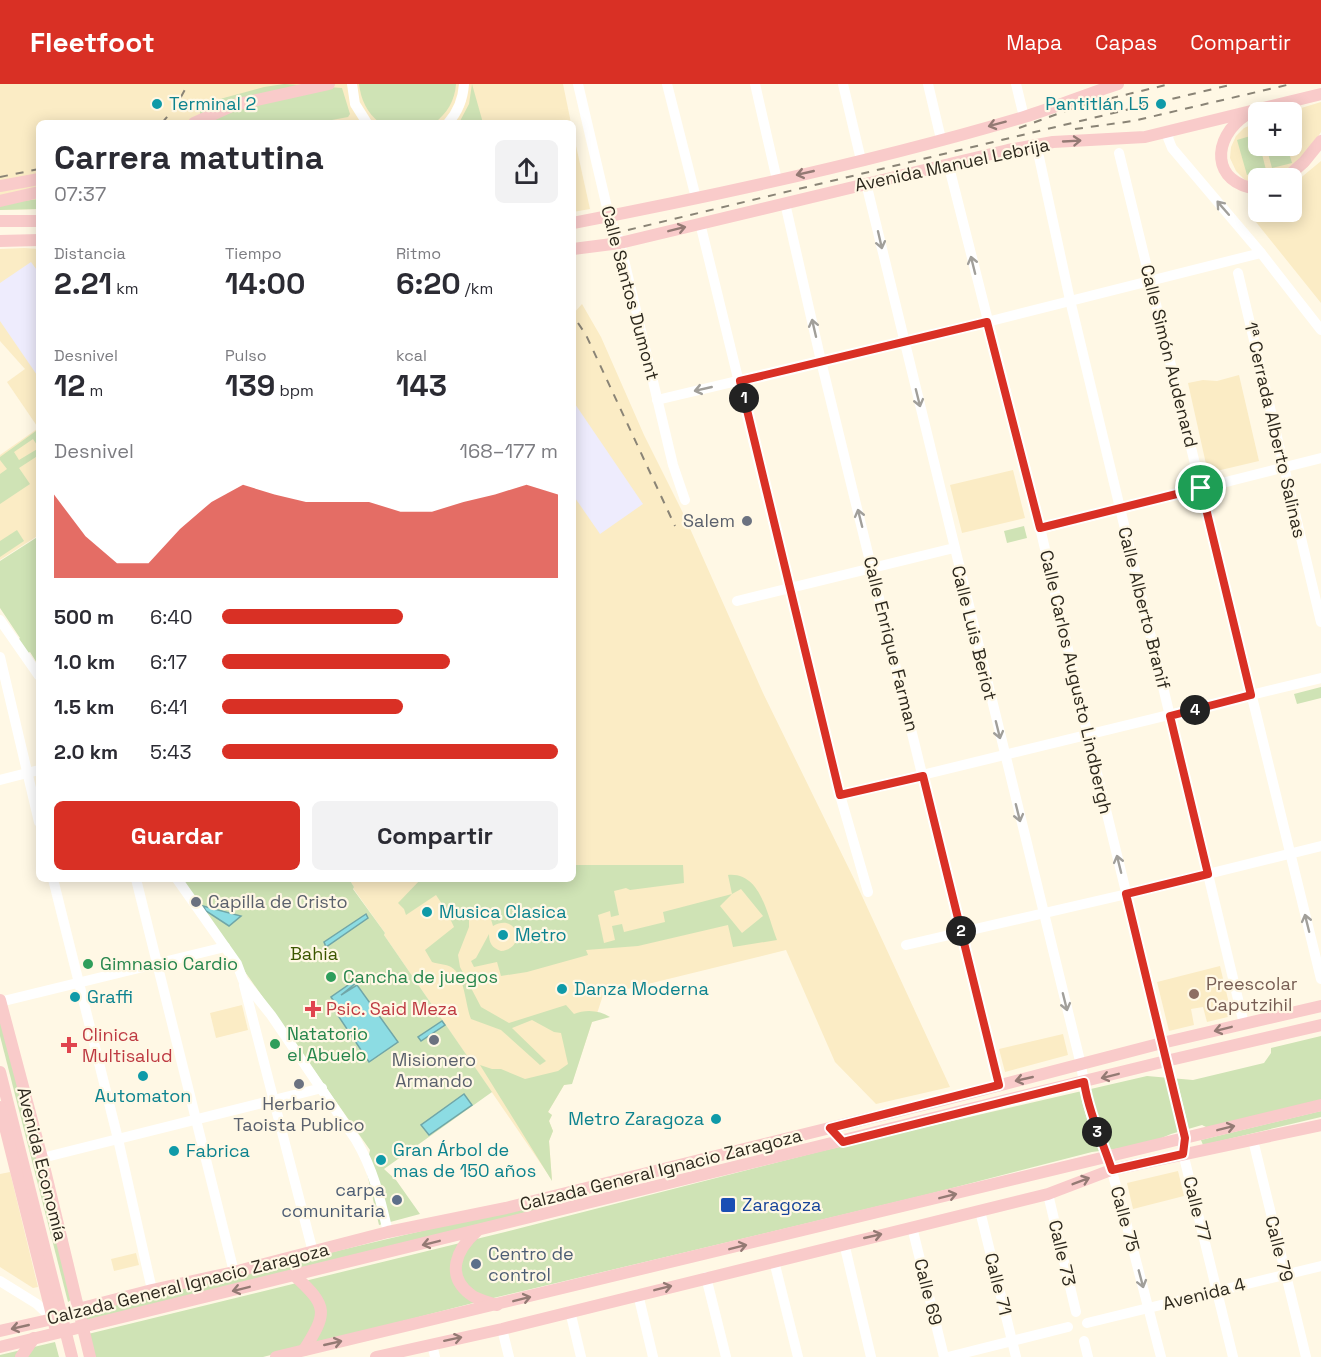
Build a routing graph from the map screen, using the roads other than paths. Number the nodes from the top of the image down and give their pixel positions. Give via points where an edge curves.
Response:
1 (329, 84) edge
2 (352, 84) edge
3 (464, 84) edge
4 (578, 84) edge
5 (667, 84) edge
6 (755, 84) edge
7 (843, 84) edge
8 (928, 84) edge
9 (1016, 84) edge
10 (1118, 84) edge
11 (1321, 94) edge
12 (1288, 102) edge
13 (1248, 111) edge
14 (1248, 114) edge
15 (1024, 117) junction
16 (201, 120) edge
17 (365, 120) edge
18 (451, 120) edge
19 (1170, 130) junction
20 (941, 139) junction
21 (1321, 141) edge
22 (1119, 153) dead end
23 (1039, 157) dead end
24 (861, 160) junction
25 (948, 163) junction
26 (1297, 168) edge
27 (36, 180) edge
28 (777, 180) junction
29 (866, 183) junction
30 (0, 186) edge
31 (1248, 188) edge
32 (36, 194) edge
33 (36, 194) edge
34 (696, 198) junction
35 (14, 199) junction
36 (0, 200) edge
37 (36, 202) edge
38 (785, 203) junction
39 (609, 216) junction
40 (0, 221) edge
41 (36, 221) edge
42 (576, 222) edge
43 (700, 223) junction
44 (36, 240) edge
45 (0, 241) edge
46 (620, 243) junction
47 (576, 249) edge
48 (1261, 253) junction
49 (1238, 273) dead end
50 (1150, 281) junction
51 (1070, 300) junction
52 (987, 322) junction
53 (1321, 330) edge
54 (904, 341) junction
55 (821, 361) junction
56 (740, 381) junction
57 (657, 400) junction
58 (1321, 458) edge
59 (1284, 467) junction
60 (1201, 488) junction
61 (685, 500) dead end
62 (1119, 508) junction
63 (1040, 528) junction
64 (954, 548) junction
65 (873, 568) junction
66 (791, 588) junction
67 (737, 601) dead end
68 (0, 620) edge
69 (1321, 622) edge
70 (0, 657) edge
71 (36, 672) edge
72 (1321, 678) edge
73 (1251, 695) junction
74 (1170, 716) junction
75 (1088, 736) junction
76 (1004, 756) junction
77 (36, 771) edge
78 (27, 774) junction
79 (923, 776) junction
80 (0, 780) edge
81 (840, 795) junction
82 (36, 810) edge
83 (1321, 846) edge
84 (1289, 854) junction
85 (1208, 874) junction
86 (54, 882) edge
87 (137, 882) edge
88 (179, 882) edge
89 (868, 892) dead end
90 (1126, 894) junction
91 (1043, 914) junction
92 (962, 932) junction
93 (906, 945) dead end
94 (225, 947) junction
95 (157, 964) junction
96 (243, 980) junction
97 (1321, 980) edge
98 (78, 982) junction
99 (0, 1001) edge
100 (1321, 1006) edge
101 (0, 1022) edge
102 (1244, 1024) junction
103 (1321, 1025) edge
104 (1162, 1043) junction
105 (1166, 1061) junction
106 (1081, 1065) junction
107 (0, 1072) edge
108 (1084, 1082) junction
109 (999, 1085) junction
110 (322, 1088) junction
111 (275, 1100) junction
112 (1321, 1105) edge
113 (0, 1107) edge
114 (195, 1119) junction
115 (1321, 1126) edge
116 (828, 1128) junction
117 (1185, 1138) junction
118 (118, 1139) junction
119 (1253, 1140) junction
120 (843, 1142) junction
121 (815, 1148) junction
122 (1183, 1154) junction
123 (42, 1158) junction
124 (1110, 1164) junction
125 (1048, 1194) junction
126 (980, 1211) junction
127 (912, 1227) junction
128 (477, 1231) junction
129 (388, 1232) junction
130 (844, 1243) junction
131 (313, 1252) junction
132 (774, 1261) junction
133 (1321, 1266) edge
134 (234, 1272) junction
135 (69, 1273) junction
136 (1286, 1275) junction
137 (295, 1276) junction
138 (706, 1277) junction
139 (0, 1281) edge
140 (43, 1281) junction
141 (152, 1290) junction
142 (1217, 1291) junction
143 (638, 1294) junction
144 (498, 1305) junction
145 (1149, 1308) junction
146 (78, 1309) junction
147 (570, 1311) junction
148 (1076, 1312) dead end
149 (53, 1319) junction
150 (1087, 1323) dead end
151 (1068, 1327) dead end
152 (82, 1328) junction
153 (502, 1329) junction
154 (0, 1331) edge
155 (57, 1333) junction
156 (34, 1338) junction
157 (1012, 1341) junction
158 (1084, 1341) dead end
159 (432, 1344) junction
160 (0, 1347) edge
161 (304, 1350) junction
162 (21, 1357) edge
163 (64, 1357) edge
164 (72, 1357) edge
165 (85, 1357) edge
166 (90, 1357) edge
167 (276, 1357) edge
168 (376, 1357) edge
169 (435, 1357) edge
170 (509, 1357) edge
171 (581, 1357) edge
172 (653, 1357) edge
173 (726, 1357) edge
174 (798, 1357) edge
175 (871, 1357) edge
176 (944, 1357) edge
177 (948, 1357) edge
178 (1016, 1357) edge
179 (1088, 1357) edge
180 (1161, 1357) edge
181 (1233, 1357) edge
182 (1306, 1357) edge

1 - 16 main road via 234,105
2 - 17 street via 355,104
3 - 18 street via 461,102
4 - 39 street, Calle Santos Dumont
5 - 34 street
6 - 28 street
7 - 24 street
8 - 20 street
9 - 15 street
10 - 15 main road, Avenida Manuel Lebrija
11 - 12 main road, Avenida Manuel Lebrija
13 - 19 main road, Avenida Manuel Lebrija
14 - 31 main road via 1235,122 1225,136 1222,161 1231,179
15 -> 20 main road, Avenida Manuel Lebrija
25 -> 19 main road, Avenida Manuel Lebrija via 1037,144 1145,136
48 -> 19 street via 1172,148
20 - 24 main road, Avenida Manuel Lebrija
21 - 26 main road
22 - 50 street, Calle Simón Audenard
23 - 51 street, Calle Alberto Branif
24 -> 28 main road, Avenida Manuel Lebrija
25 - 29 main road, Avenida Manuel Lebrija
52 -> 25 street, Calle Carlos Augusto Lindbergh
27 - 30 main road
28 - 34 main road, Avenida Manuel Lebrija
29 - 38 main road, Avenida Manuel Lebrija
29 -> 54 street, Calle Luis Beriot
32 - 35 main road
33 - 36 street
34 - 39 main road, Avenida Manuel Lebrija
35 - 36 main road
35 - 37 main road
38 - 43 main road, Avenida Manuel Lebrija
55 -> 38 street, Calle Enrique Farman
39 - 42 main road, Avenida Manuel Lebrija
39 - 46 street, Calle Santos Dumont
40 - 41 main road
46 -> 43 main road, Avenida Manuel Lebrija
43 - 56 street
44 - 45 main road
46 - 47 main road, Avenida Manuel Lebrija
46 - 57 street, Calle Santos Dumont
48 - 50 street
48 - 53 street
49 - 59 street, 1ª Cerrada Alberto Salinas
50 - 51 street
50 - 60 street, Calle Simón Audenard
51 - 52 street
51 - 62 street, Calle Alberto Branif
52 - 54 street
52 - 63 street, Calle Carlos Augusto Lindbergh
54 - 55 street
54 -> 64 street, Calle Luis Beriot
55 - 56 street
65 -> 55 street, Calle Enrique Farman
56 -> 57 street
56 - 66 street
57 - 61 street, Calle Santos Dumont
58 - 59 street
59 - 60 street
59 - 69 street, 1ª Cerrada Alberto Salinas
60 - 62 street
60 - 73 street, Calle Simón Audenard
62 - 63 street
62 - 74 street, Calle Alberto Branif
63 - 75 street, Calle Carlos Augusto Lindbergh
64 - 65 street
64 -> 76 street, Calle Luis Beriot
65 - 66 street
65 - 79 street, Calle Enrique Farman
66 - 67 street
66 - 81 street
68 - 71 street
70 - 78 street
72 - 73 street
73 - 74 street
73 - 84 street, Calle Simón Audenard
74 - 75 street
74 - 85 street, Calle Alberto Branif
75 - 76 street
90 -> 75 street, Calle Carlos Augusto Lindbergh
76 - 79 street
76 -> 91 street, Calle Luis Beriot
77 - 78 street
78 - 80 street
78 - 82 street
79 - 81 street
79 - 92 street, Calle Enrique Farman
81 - 89 street
83 - 84 street
84 - 85 street
97 -> 84 street, Calle Simón Audenard
85 - 90 street
85 - 102 street, Calle Alberto Branif
86 - 98 street
87 - 95 street
88 - 94 street
90 - 91 street
90 - 104 street, Calle Carlos Augusto Lindbergh
91 - 92 street
91 -> 106 street, Calle Luis Beriot
92 - 93 street
92 - 109 street, Calle Enrique Farman
94 - 95 street
94 - 96 street
95 - 98 street
95 - 114 street
96 - 110 street
96 - 111 street
98 - 99 street
98 - 118 street
99 - 123 main road, Avenida Economía
100 - 102 main road, Calzada General Ignacio Zaragoza
101 - 165 main road
102 -> 104 main road, Calzada General Ignacio Zaragoza
103 - 105 main road, Calzada General Ignacio Zaragoza
104 - 105 street, Calle Carlos Augusto Lindbergh
104 - 106 main road, Calzada General Ignacio Zaragoza
105 -> 108 main road, Calzada General Ignacio Zaragoza
105 - 117 street, Calle 77
106 - 108 street, Calle Luis Beriot
106 -> 109 main road, Calzada General Ignacio Zaragoza
107 - 164 main road
108 - 120 main road, Calzada General Ignacio Zaragoza
108 - 124 street, Calle 75 via 1095,1129
109 - 116 main road, Calzada General Ignacio Zaragoza
110 - 111 street
110 - 129 street via 368,1160
111 - 114 street
111 - 131 street
117 -> 112 main road
113 - 140 main road, Avenida Economía
114 - 118 street
114 - 134 street
115 - 119 main road
116 - 120 main road
116 - 121 main road
116 - 129 main road, Calzada General Ignacio Zaragoza via 482,1214
117 - 122 street, Calle 77
117 - 124 main road
118 - 123 street
118 - 141 street
119 - 122 main road
119 - 136 street, Calle 79
120 - 121 main road, Calzada General Ignacio Zaragoza
121 - 128 main road, Calzada General Ignacio Zaragoza
122 - 124 main road
122 - 142 street, Calle 77
123 - 135 main road, Avenida Economía
125 -> 124 main road
144 -> 124 main road
124 -> 145 street, Calle 75
125 - 126 main road
125 - 148 street, Calle 73
126 - 127 main road
126 - 157 street, Calle 71
130 -> 127 main road
127 - 176 street, Calle 69
128 -> 137 main road, Calzada General Ignacio Zaragoza
128 - 144 main road via 459,1251 458,1279 471,1295
129 - 131 main road, Calzada General Ignacio Zaragoza
130 - 132 main road
130 - 175 street
131 - 134 main road, Calzada General Ignacio Zaragoza
132 - 138 main road
132 - 174 street
133 - 136 street, Avenida 4
134 - 141 main road, Calzada General Ignacio Zaragoza
135 - 140 main road via 57,1286
135 - 146 main road, Avenida Economía
136 - 142 street, Avenida 4
136 - 182 street, Calle 79
137 -> 152 main road, Calzada General Ignacio Zaragoza
137 - 161 main road via 320,1306 321,1323
143 -> 138 main road
138 - 173 street
139 - 149 street
140 - 149 main road, Avenida Economía
141 - 146 main road, Calzada General Ignacio Zaragoza
142 - 145 street, Avenida 4
142 - 181 street, Calle 77
143 - 147 main road
143 - 172 street
161 -> 144 main road
145 - 150 street, Avenida 4
145 - 180 street, Calle 75
146 - 149 main road, Calzada General Ignacio Zaragoza
146 - 152 main road, Avenida Economía
147 - 153 main road
147 - 171 street
149 -> 154 main road, Calzada General Ignacio Zaragoza
149 - 155 main road, Avenida Economía
151 - 157 street
152 - 155 main road, Calzada General Ignacio Zaragoza
152 - 166 main road, Avenida Economía
159 -> 153 main road
153 - 170 street
155 - 156 main road, Calzada General Ignacio Zaragoza
155 - 163 main road, Avenida Economía
156 - 160 main road, Calzada General Ignacio Zaragoza
156 - 162 main road
157 - 177 street
157 - 178 street, Calle 71
158 - 179 street
159 - 168 main road
159 - 169 street
161 - 167 main road

